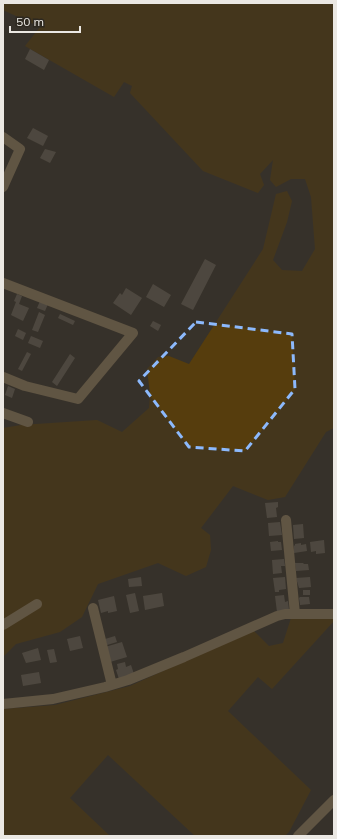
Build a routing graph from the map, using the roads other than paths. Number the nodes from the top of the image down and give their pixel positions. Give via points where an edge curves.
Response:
1 (3, 137) edge
2 (3, 187) edge
3 (3, 283) edge
4 (3, 377) edge
5 (3, 413) edge
6 (28, 422) dead end
7 (286, 520) dead end
8 (36, 604) dead end
9 (93, 608) dead end
10 (295, 614) junction
11 (334, 614) edge
12 (3, 625) edge
13 (112, 685) junction
14 (3, 704) edge
15 (334, 800) edge
16 (298, 836) edge

1 - 2 street via 20,149
3 - 4 street via 132,333 78,399 25,386
5 - 6 street
7 - 10 street
8 - 12 street
9 - 13 street
10 - 11 street
10 - 13 street via 277,616
13 - 14 street via 52,699
15 - 16 street

